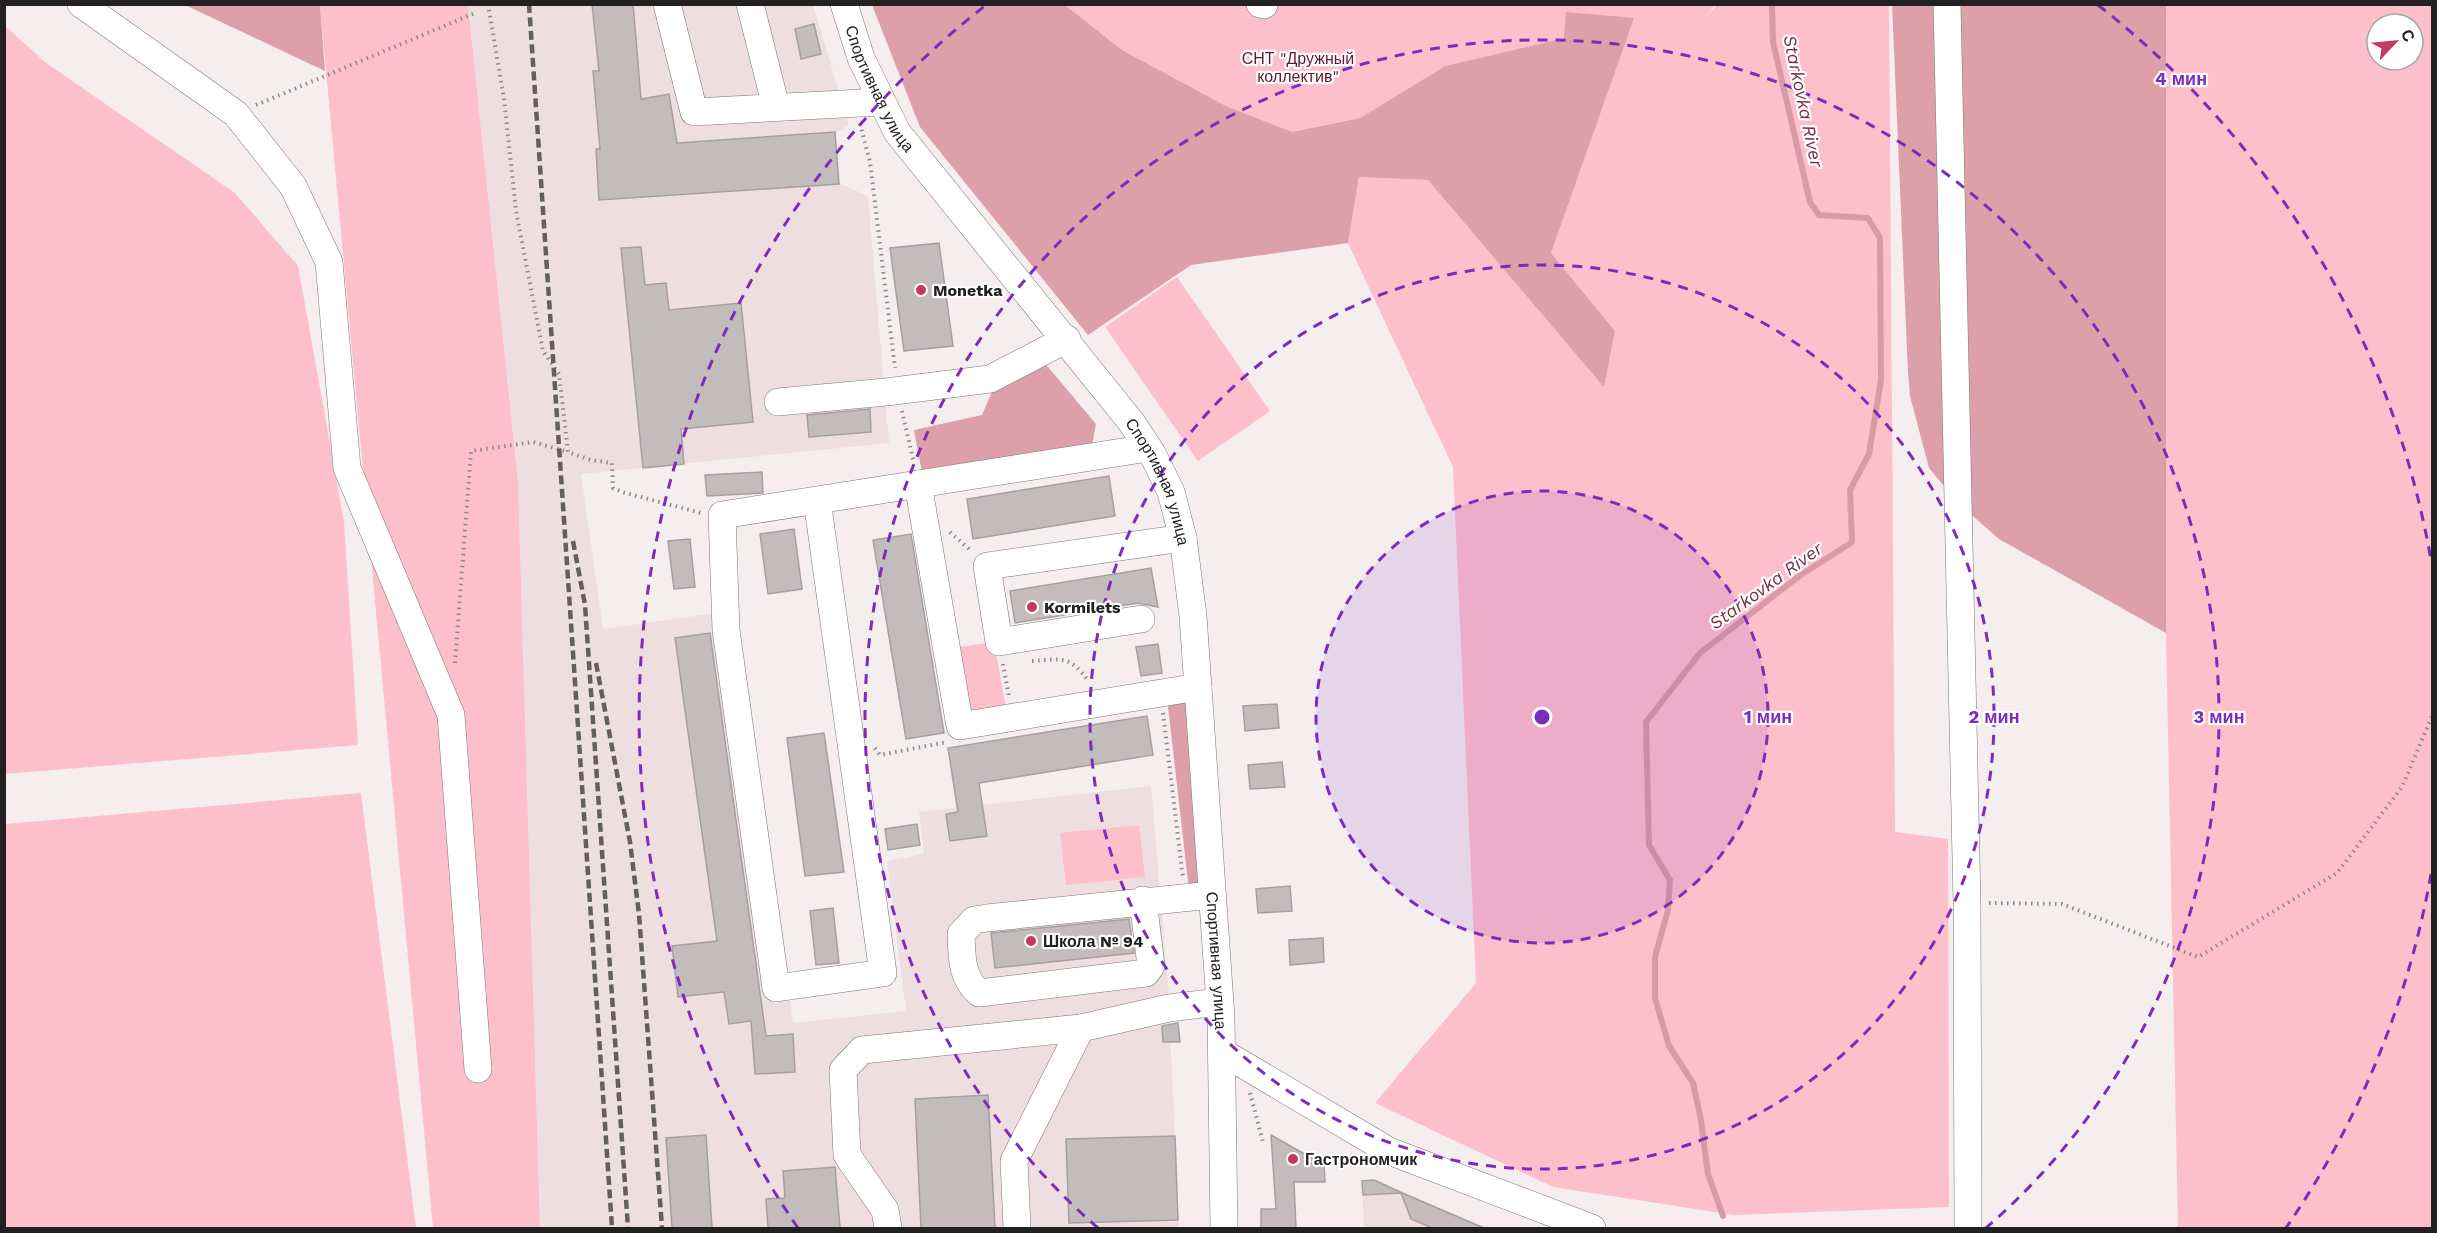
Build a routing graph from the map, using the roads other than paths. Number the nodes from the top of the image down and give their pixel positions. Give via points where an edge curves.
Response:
1 (81, 4) edge
2 (667, 4) edge
3 (750, 4) edge
4 (844, 4) edge
5 (1260, 4) edge
6 (1947, 4) edge
7 (1264, 5) edge
8 (867, 102) junction
9 (776, 107) junction
10 (1066, 339) junction
11 (778, 402) dead end
12 (1148, 448) junction
13 (920, 495) junction
14 (817, 500) junction
15 (1183, 538) junction
16 (1141, 619) dead end
17 (1198, 687) junction
18 (1212, 895) junction
19 (1143, 900) junction
20 (1219, 1002) junction
21 (1081, 1028) junction
22 (1222, 1052) junction
23 (478, 1070) dead end
24 (888, 1228) edge
25 (1017, 1228) edge
26 (1224, 1228) edge
27 (1593, 1228) edge
28 (1968, 1228) edge

1 - 23 street via 236,114 293,186 329,262 347,468 451,715
2 - 9 street via 694,112
3 - 9 street
4 - 8 street, Спортивная улица via 861,58
5 - 7 street
6 - 28 street via 1967,903
8 - 9 street
8 - 10 street, Спортивная улица via 897,132
10 - 11 street via 990,379
10 - 12 street, Спортивная улица
12 - 13 street
12 - 15 street, Спортивная улица via 1171,492
13 - 14 street
13 - 17 street via 960,726
14 - 14 street via 883,973 776,988 726,630 722,515
15 - 16 street via 987,566 999,642
15 - 17 street, Спортивная улица
17 - 18 street, Спортивная улица
18 - 19 street
18 - 20 street, Спортивная улица
19 - 19 street via 974,920 961,934 963,972 979,993 1146,973 1151,966
20 - 21 street via 1169,1008
20 - 22 street, Спортивная улица
21 - 24 street via 862,1050 843,1070 848,1155 885,1210
21 - 25 street via 1014,1161
22 - 26 street, Спортивная улица
22 - 27 street, Спортивная улица via 1389,1151

